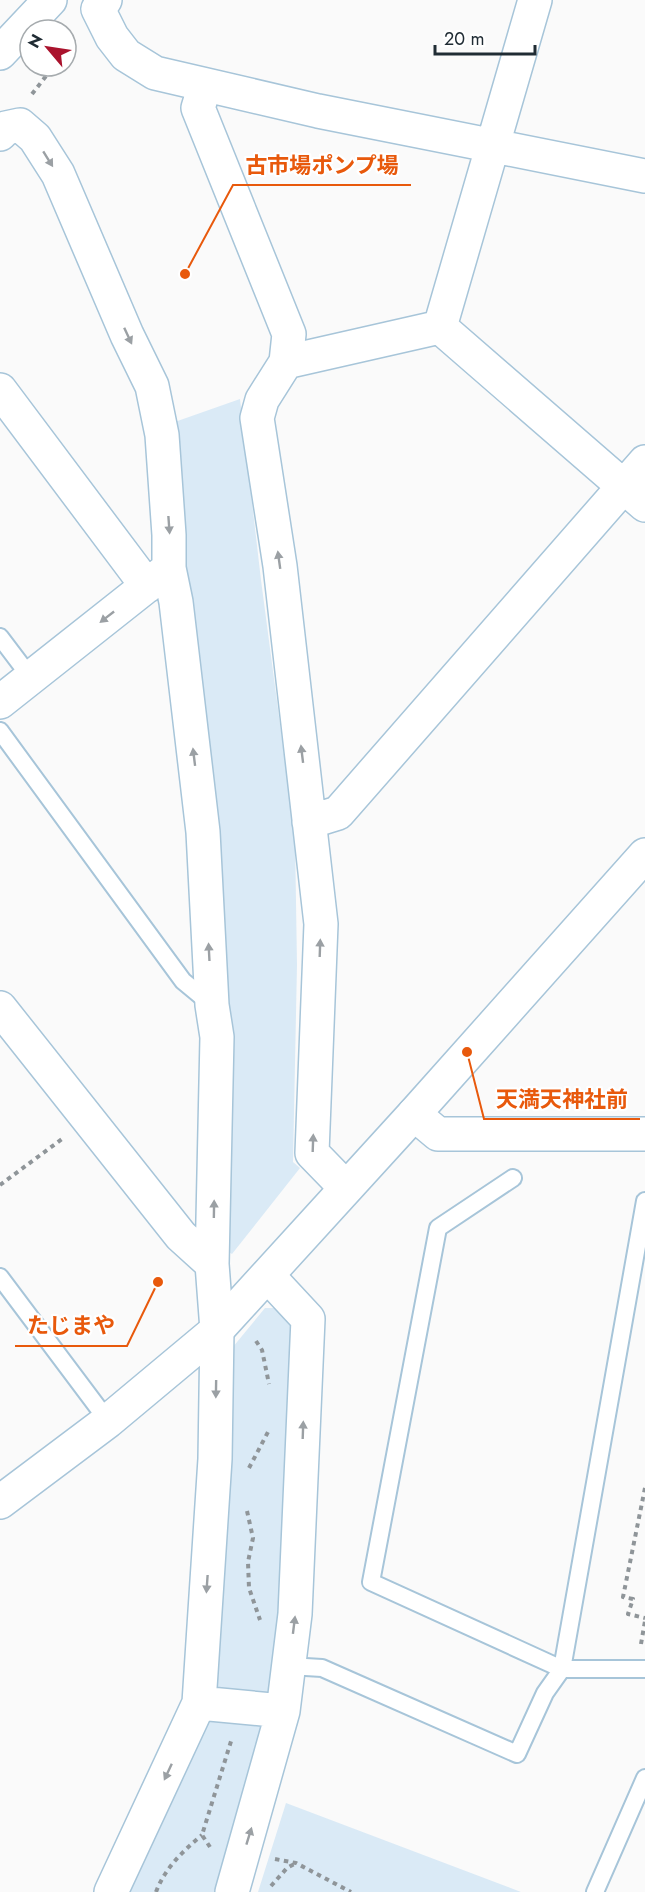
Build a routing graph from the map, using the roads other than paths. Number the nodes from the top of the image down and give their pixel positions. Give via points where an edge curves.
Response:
1 (50, 0) edge
2 (105, 0) edge
3 (535, 0) edge
4 (0, 53) edge
5 (205, 85) junction
6 (0, 134) edge
7 (492, 146) junction
8 (645, 176) edge
9 (440, 327) junction
10 (286, 362) junction
11 (0, 390) edge
12 (638, 484) edge
13 (158, 577) junction
14 (0, 637) edge
15 (31, 678) junction
16 (0, 702) edge
17 (0, 731) edge
18 (309, 822) junction
19 (645, 855) edge
20 (212, 1005) junction
21 (0, 1008) edge
22 (414, 1114) junction
23 (645, 1134) edge
24 (513, 1178) dead end
25 (346, 1188) junction
26 (645, 1202) edge
27 (212, 1264) junction
28 (268, 1276) junction
29 (0, 1277) edge
30 (217, 1330) junction
31 (108, 1421) junction
32 (0, 1502) edge
33 (289, 1666) junction
34 (562, 1669) junction
35 (645, 1669) edge
36 (199, 1703) junction
37 (283, 1711) junction
38 (645, 1778) edge
39 (111, 1892) edge
40 (232, 1892) edge
41 (595, 1892) edge

1 - 4 street
2 - 5 street via 98,9 112,38 126,55 155,73
3 - 7 street
5 - 7 street
5 - 10 street via 198,108 289,334
6 -> 13 street via 6,128 20,125 35,138 58,174 152,386 162,435 169,535
7 - 8 street
7 - 9 street
9 - 10 street
9 - 12 street
18 -> 10 street via 280,566 257,418 262,400
11 - 13 street
12 - 18 street via 338,813
13 -> 15 street
20 -> 13 street via 203,832 176,602
14 - 15 lane
15 - 16 street
17 - 20 lane via 183,981
25 -> 18 street via 312,1153 321,924
19 - 22 street
27 -> 20 street via 217,1037
21 - 27 street via 181,1236
22 - 23 street via 438,1134
22 - 25 street
24 - 34 lane via 438,1228 371,1582
25 - 28 street
26 - 34 lane
27 - 30 street
28 - 30 street
33 -> 28 street via 295,1614 308,1319
29 - 31 lane
30 - 31 street
30 -> 36 street via 215,1459
31 - 32 street
33 - 34 lane via 322,1668 517,1754 545,1693
33 - 37 street
34 - 35 lane
36 - 37 street
36 -> 39 street
40 -> 37 street
38 - 41 lane

